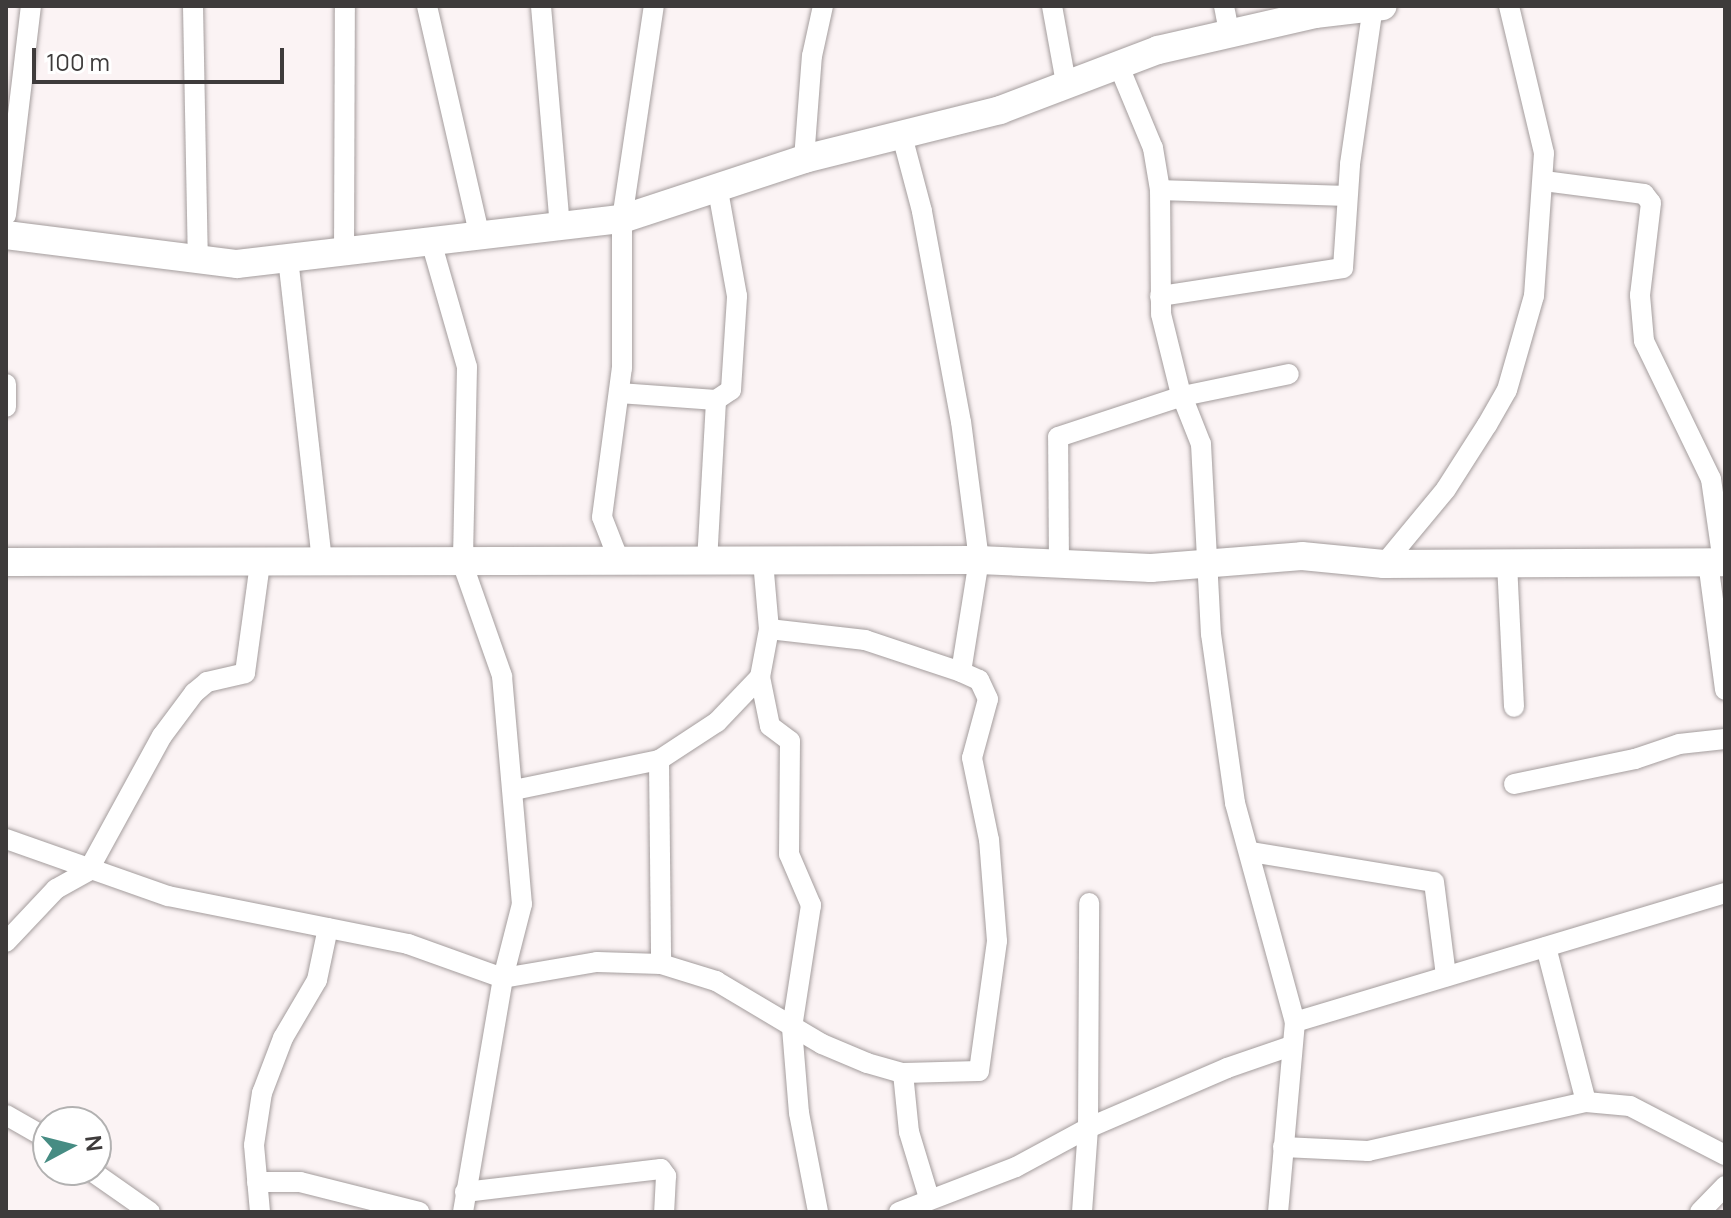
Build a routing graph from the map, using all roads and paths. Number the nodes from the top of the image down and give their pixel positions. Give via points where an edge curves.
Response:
1 (31, 6) edge
2 (193, 6) edge
3 (345, 6) edge
4 (427, 6) edge
5 (541, 6) edge
6 (654, 6) edge
7 (823, 6) edge
8 (1052, 6) edge
9 (1509, 6) edge
10 (1378, 7) edge
11 (1226, 19) edge
12 (1118, 64) junction
13 (1066, 83) junction
14 (902, 136) junction
15 (804, 159) junction
16 (1544, 181) junction
17 (718, 190) junction
18 (1160, 190) junction
19 (1346, 196) junction
20 (6, 215) edge
21 (622, 219) junction
22 (560, 227) junction
23 (6, 235) edge
24 (480, 238) junction
25 (432, 245) junction
26 (344, 255) junction
27 (288, 258) junction
28 (198, 262) junction
29 (1160, 296) junction
30 (1289, 374) dead end
31 (6, 384) edge
32 (619, 393) junction
33 (1183, 396) junction
34 (716, 400) junction
35 (6, 407) edge
36 (979, 560) junction
37 (763, 561) junction
38 (6, 562) edge
39 (322, 562) junction
40 (707, 562) junction
41 (1206, 562) junction
42 (1719, 562) edge
43 (260, 563) junction
44 (620, 563) junction
45 (1507, 563) junction
46 (1384, 564) junction
47 (463, 565) junction
48 (1059, 566) junction
49 (769, 629) junction
50 (961, 672) junction
51 (760, 677) junction
52 (1725, 690) edge
53 (1514, 707) dead end
54 (1725, 739) edge
55 (659, 760) junction
56 (1514, 784) dead end
57 (514, 790) junction
58 (6, 839) edge
59 (1251, 852) junction
60 (88, 871) junction
61 (1725, 893) edge
62 (1089, 903) dead end
63 (328, 928) junction
64 (6, 942) edge
65 (1546, 947) junction
66 (661, 964) junction
67 (1446, 976) junction
68 (503, 978) junction
69 (1295, 1022) junction
70 (792, 1028) junction
71 (1291, 1046) junction
72 (903, 1073) junction
73 (1586, 1102) junction
74 (6, 1115) edge
75 (1088, 1128) junction
76 (32, 1130) edge
77 (1283, 1147) junction
78 (1725, 1155) edge
79 (257, 1182) junction
80 (112, 1185) edge
81 (1725, 1186) edge
82 (464, 1202) edge
83 (927, 1204) edge
84 (150, 1212) edge
85 (260, 1212) edge
86 (419, 1212) edge
87 (664, 1212) edge
88 (818, 1212) edge
89 (899, 1212) edge
90 (1082, 1212) edge
91 (1278, 1212) edge
92 (1700, 1212) edge

1 - 20 street
2 - 28 street
3 - 26 street
4 - 24 street
5 - 22 street
6 - 21 street
7 - 15 street via 812,56
8 - 13 street
9 - 16 street via 1540,121
10 - 11 street
10 - 19 street
11 - 12 street
12 - 13 street
12 - 18 street via 1153,148
13 - 14 street via 1000,110
14 - 15 street
14 - 36 street via 922,211 961,422
15 - 17 street
16 - 42 street via 1644,194 1651,203 1640,295 1644,341 1711,479
16 - 46 street via 1534,296 1507,390 1446,489
17 - 21 street
17 - 34 street via 737,296 731,390
18 - 19 street
18 - 29 street
19 - 29 street via 1343,268
21 - 22 street
21 - 32 street via 625,293
22 - 24 street
23 - 28 street
24 - 25 street
25 - 26 street
25 - 47 street via 467,367
26 - 27 street
27 - 28 street
27 - 39 street
29 - 33 street via 1171,362
30 - 33 street
31 - 35 street
32 - 34 street
32 - 44 street via 602,527
33 - 41 street via 1204,461
33 - 48 street via 1058,437
34 - 40 street
36 - 37 street
36 - 48 street
36 - 50 street
37 - 40 street
37 - 49 street
38 - 43 street
39 - 43 street
39 - 47 street
40 - 44 street
41 - 46 street via 1302,556
41 - 48 street via 1181,568
41 - 59 street via 1230,775
42 - 45 street
42 - 52 street
43 - 60 street via 245,673 207,682 194,693 162,736
44 - 47 street
45 - 46 street
45 - 53 street
47 - 57 street via 502,676
49 - 50 street via 865,640
49 - 51 street
50 - 72 street via 979,680 988,699 972,758 989,840 997,917 983,1063 972,1074
51 - 55 street via 717,722
51 - 70 street via 770,726 790,741 787,844 811,905
54 - 56 street via 1679,744 1635,759
55 - 57 street
55 - 66 street
57 - 68 street via 522,904
58 - 60 street
59 - 67 street via 1434,882
59 - 69 street
60 - 63 street via 168,896
60 - 64 street via 56,889
61 - 65 street
62 - 75 street
63 - 68 street via 408,944
63 - 79 street via 317,980 283,1038 262,1093 255,1125
65 - 67 street
65 - 73 street
66 - 68 street via 597,962
66 - 70 street via 716,981
67 - 69 street
68 - 82 street
69 - 71 street
70 - 72 street via 867,1063
70 - 88 street via 799,1113
71 - 75 street
71 - 77 street
72 - 83 street via 909,1132
73 - 77 street via 1368,1151
73 - 78 street via 1630,1106
74 - 76 street
75 - 83 street via 1016,1167
75 - 90 street
77 - 91 street
79 - 85 street
79 - 86 street via 310,1184
80 - 84 street
81 - 92 street
82 - 87 street via 661,1169 666,1176
83 - 89 street

